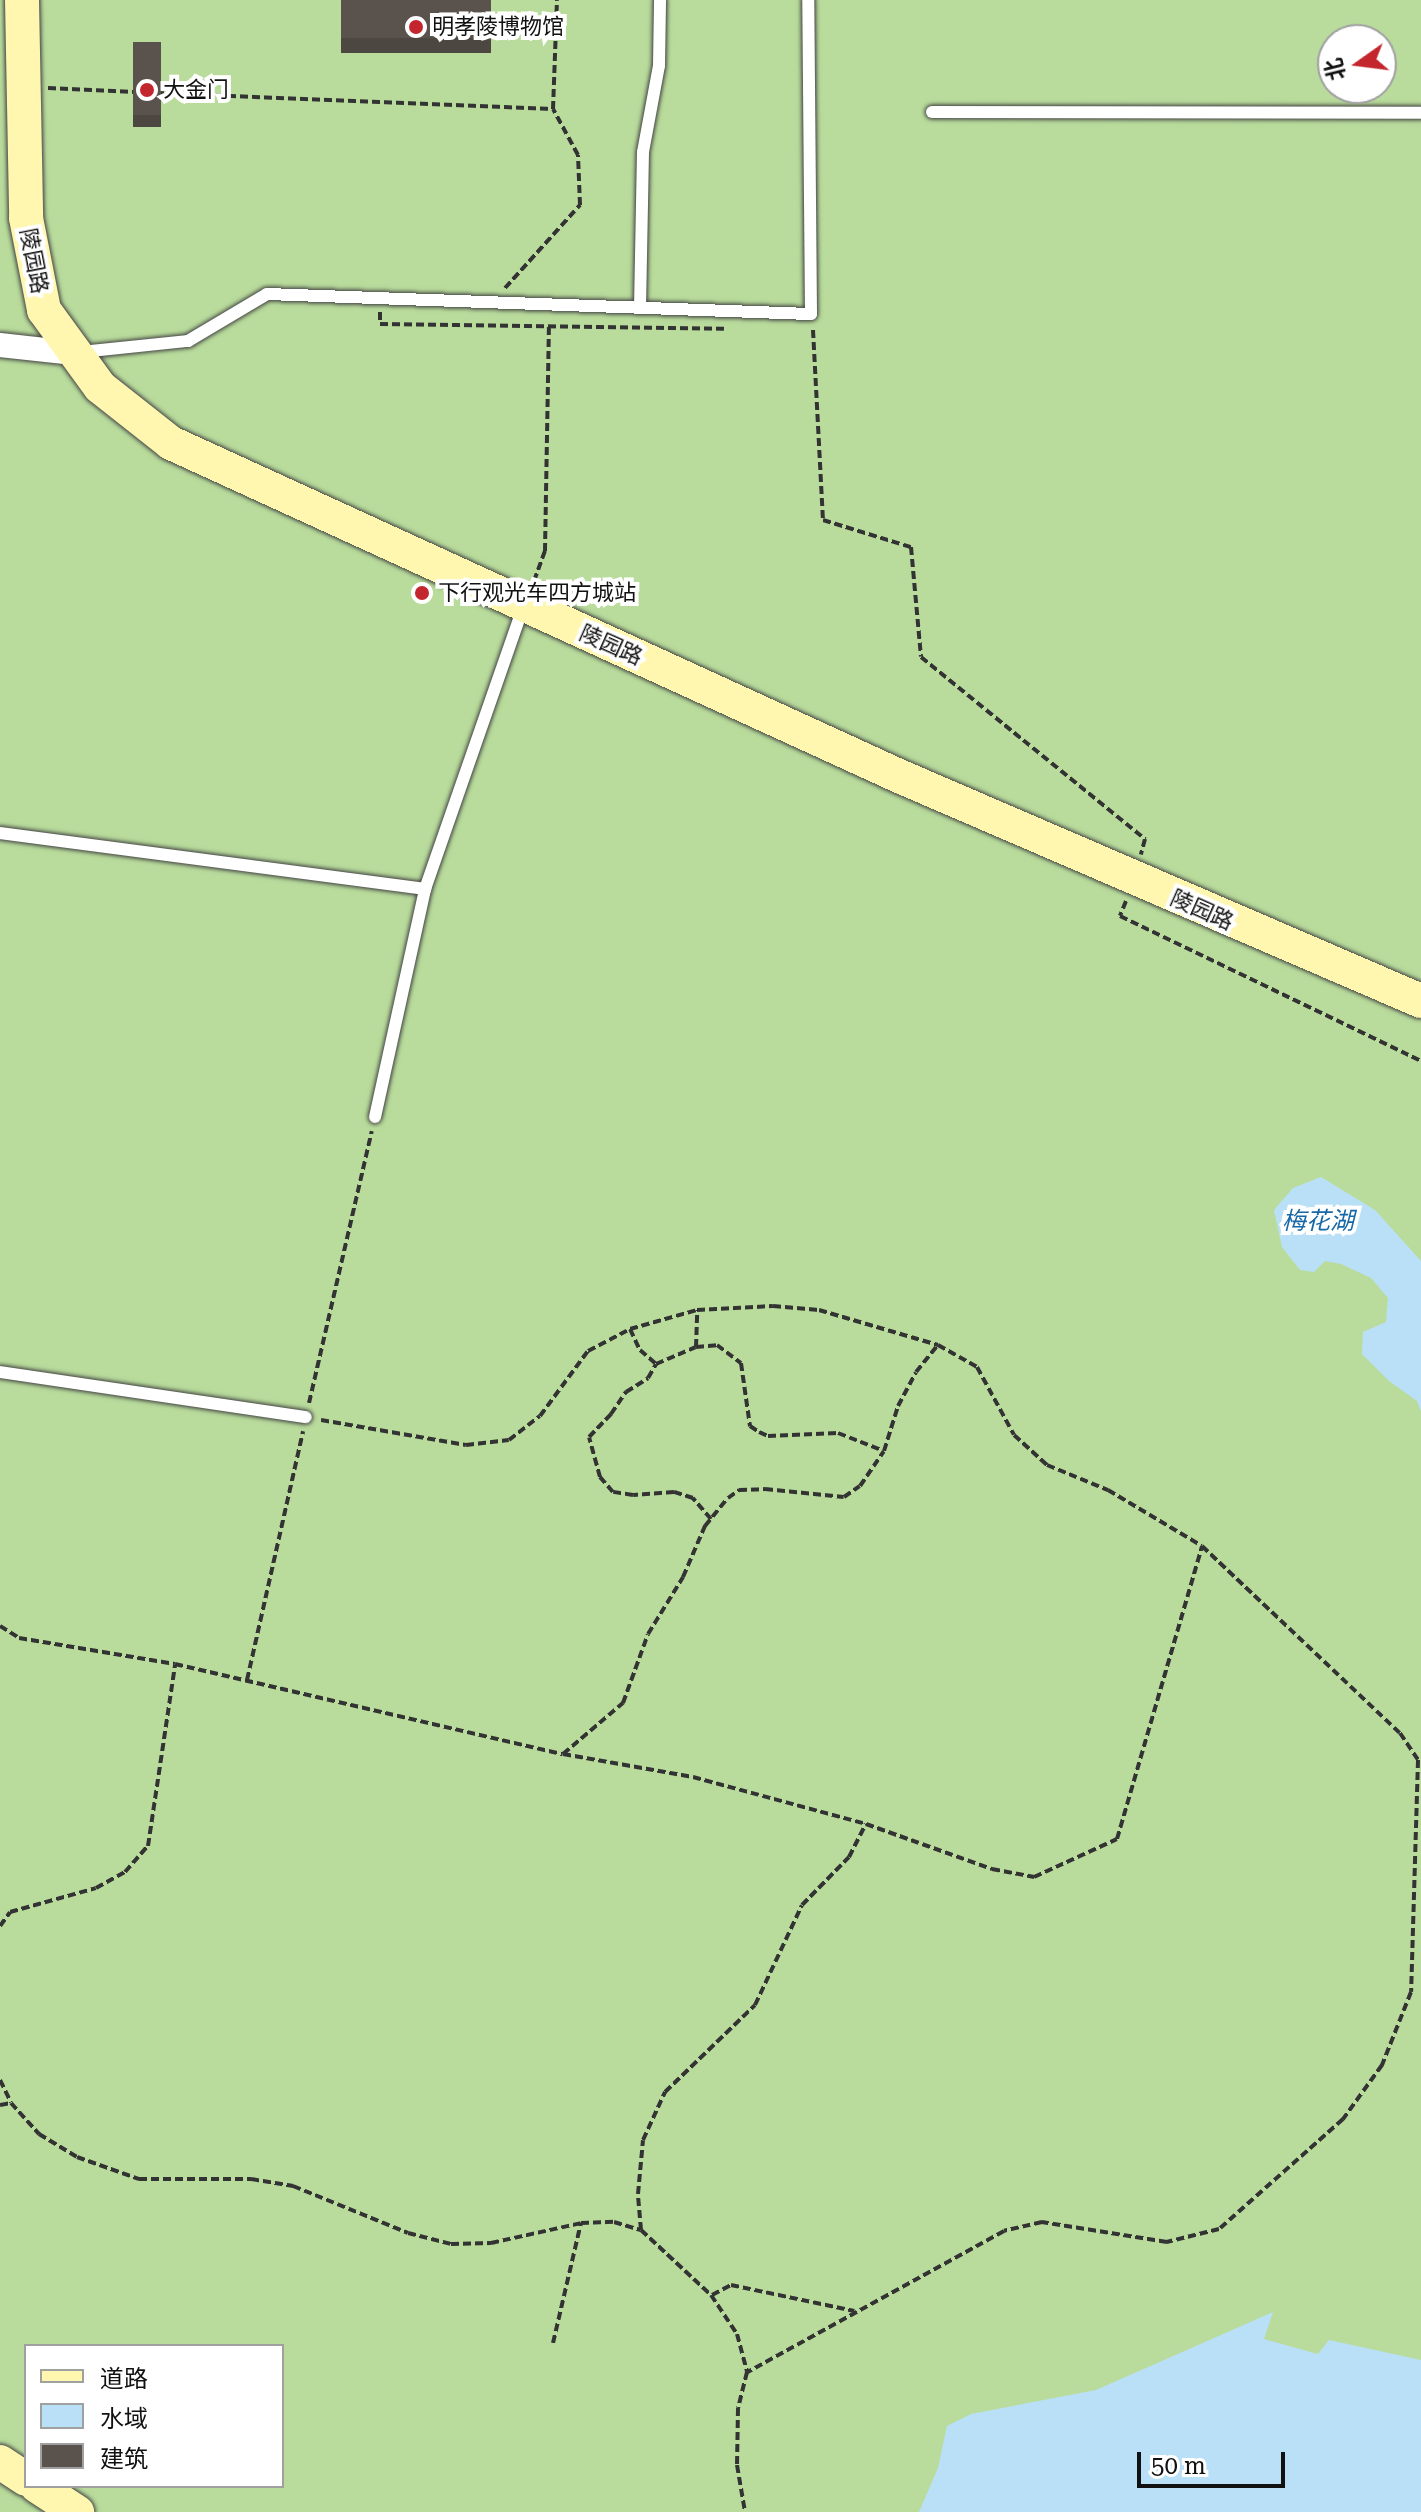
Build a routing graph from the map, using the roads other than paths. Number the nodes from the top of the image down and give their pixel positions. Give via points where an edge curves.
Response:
1 (22, 0) edge
2 (660, 0) edge
3 (808, 0) edge
4 (932, 112) dead end
5 (1421, 113) edge
6 (640, 308) junction
7 (0, 345) edge
8 (72, 353) junction
9 (524, 605) junction
10 (0, 833) edge
11 (425, 889) junction
12 (1421, 1001) edge
13 (375, 1117) road end
14 (0, 1372) edge
15 (306, 1417) road end
16 (0, 2462) edge
17 (24, 2478) edge
18 (40, 2488) edge
19 (77, 2512) edge

1 - 8 street, 陵园路 via 26,218 44,310
2 - 6 lane via 659,66 643,152
3 - 6 lane via 811,314
4 - 5 lane
6 - 8 lane via 267,294 188,341
7 - 8 street
8 - 9 street, 陵园路 via 100,387 171,443
9 - 11 lane
9 - 12 street, 陵园路 via 1133,880
10 - 11 lane
11 - 13 lane
14 - 15 lane
16 - 17 street
18 - 19 street

